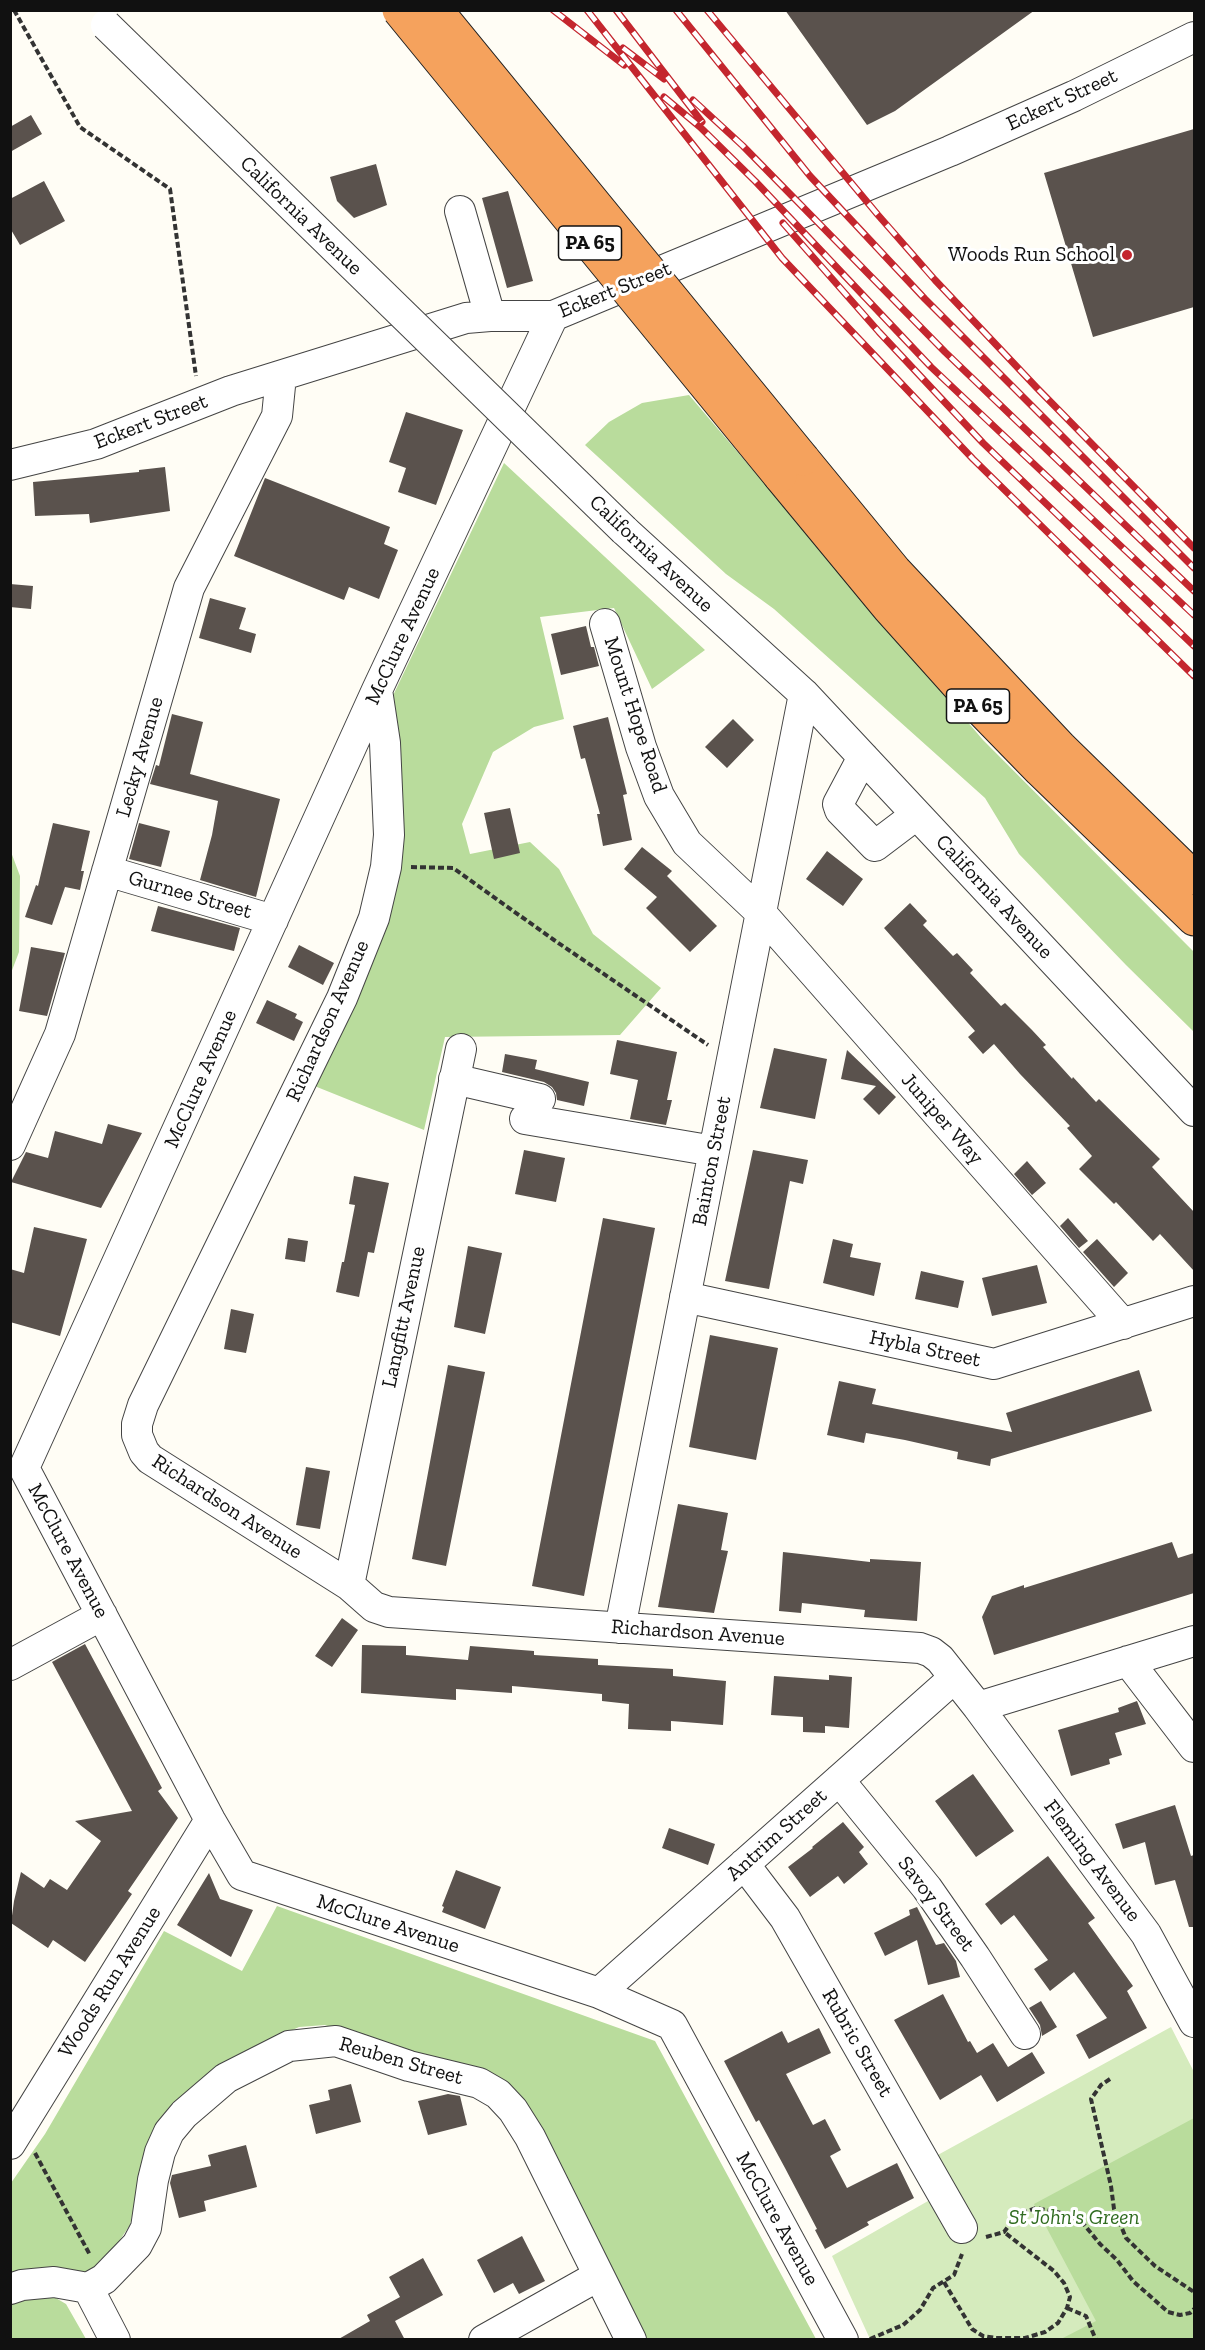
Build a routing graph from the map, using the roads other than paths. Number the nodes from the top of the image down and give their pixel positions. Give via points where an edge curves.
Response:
1 (399, 10) edge
2 (436, 10) edge
3 (99, 18) edge
4 (1194, 37) edge
5 (460, 211) dead end
6 (490, 316) junction
7 (553, 316) junction
8 (281, 376) junction
9 (10, 465) edge
10 (792, 467) junction
11 (605, 624) dead end
12 (377, 690) junction
13 (804, 694) junction
14 (863, 757) junction
15 (916, 815) junction
16 (107, 871) junction
17 (1194, 878) edge
18 (761, 914) junction
19 (1194, 919) edge
20 (273, 920) junction
21 (461, 1049) dead end
22 (454, 1078) junction
23 (1194, 1111) edge
24 (10, 1145) edge
25 (714, 1151) junction
26 (685, 1297) junction
27 (1194, 1301) edge
28 (1123, 1324) junction
29 (349, 1585) junction
30 (102, 1615) junction
31 (620, 1628) junction
32 (1194, 1641) edge
33 (1128, 1661) junction
34 (10, 1665) edge
35 (954, 1678) junction
36 (978, 1707) junction
37 (1194, 1747) edge
38 (839, 1780) junction
39 (210, 1820) junction
40 (744, 1864) junction
41 (599, 1993) junction
42 (1194, 2022) edge
43 (1025, 2034) dead end
44 (16, 2136) edge
45 (970, 2238) road end
46 (598, 2276) junction
47 (96, 2283) junction
48 (10, 2289) edge
49 (115, 2340) edge
50 (483, 2340) edge
51 (631, 2340) edge
52 (843, 2340) edge

1 - 10 highway, PA 65, bridge
2 - 10 highway, PA 65, bridge
3 - 13 street, California Avenue, bridge via 624,530
4 - 7 street, Eckert Street via 950,151
5 - 6 street
6 - 7 street, Eckert Street
6 - 8 street, Eckert Street via 466,318
7 - 12 street, McClure Avenue
8 - 9 street, Eckert Street via 96,444
8 - 16 street, Lecky Avenue via 277,416 189,588
10 - 17 highway, PA 65 via 1060,747
10 - 19 highway, PA 65 via 889,608 1040,770
11 - 18 street, Mount Hope Road via 659,796 687,843
12 - 20 street, McClure Avenue
12 - 29 street, Richardson Avenue via 386,743 389,835 374,918 342,998 137,1424 139,1443 150,1459
13 - 14 street, California Avenue
13 - 18 street, Bainton Street
14 - 15 street, California Avenue
14 - 15 street via 838,804 840,810 875,846
15 - 23 street, California Avenue
16 - 20 street, Gurnee Street
16 - 24 street, Lecky Avenue via 60,1034
18 - 25 street, Bainton Street
18 - 28 street, Juniper Way
20 - 30 street, McClure Avenue via 24,1468
21 - 22 street, Langfitt Avenue
22 - 25 street via 533,1109
22 - 29 street, Langfitt Avenue
25 - 26 street, Bainton Street
26 - 28 street, Hybla Street via 994,1364
26 - 31 street, Bainton Street
27 - 28 street, Hybla Street
29 - 31 street, Richardson Avenue via 374,1607 389,1612
30 - 34 street
30 - 39 street, McClure Avenue
31 - 35 street, Richardson Avenue via 920,1648 940,1659
32 - 33 street
33 - 36 street
33 - 37 street
35 - 36 street, Richardson Avenue
35 - 38 street, Antrim Street
36 - 42 street, Fleming Avenue via 1146,1934
38 - 40 street, Antrim Street
38 - 43 street, Savoy Street via 927,1888
39 - 41 street, McClure Avenue via 242,1875
39 - 44 street, Woods Run Avenue
40 - 41 street, Antrim Street
40 - 45 street, Rubric Street via 785,1918
41 - 52 street, McClure Avenue via 672,2025
46 - 47 street, Reuben Street via 530,2137 498,2094 479,2083 409,2066 336,2041 300,2044 280,2051 226,2078 184,2114 169,2132 160,2152 147,2228 137,2245
46 - 50 street
46 - 51 street, Reuben Street
47 - 48 street via 54,2282
47 - 49 street

